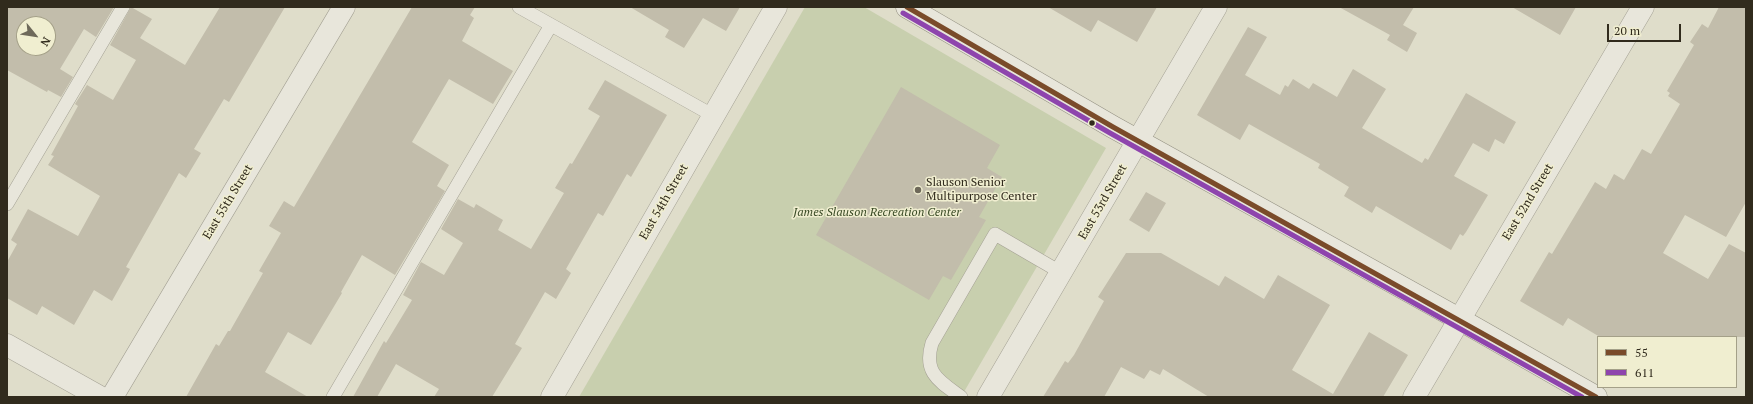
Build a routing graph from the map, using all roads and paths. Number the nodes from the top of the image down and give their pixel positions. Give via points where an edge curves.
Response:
1 (124, 7) edge
2 (344, 7) edge
3 (519, 7) edge
4 (776, 7) edge
5 (907, 7) edge
6 (1216, 7) edge
7 (1643, 7) edge
8 (551, 25) junction
9 (714, 116) junction
10 (1139, 141) junction
11 (7, 204) edge
12 (1062, 273) junction
13 (1459, 319) junction
14 (7, 345) edge
15 (100, 397) edge
16 (112, 397) edge
17 (333, 397) edge
18 (552, 397) edge
19 (961, 397) edge
20 (988, 397) edge
21 (1414, 397) edge
22 (1596, 397) edge

1 - 11 lane
2 - 16 street, East 55th Street
3 - 8 lane
4 - 9 street, East 54th Street
5 - 10 street
6 - 10 street, East 53rd Street
7 - 13 street, East 52nd Street
8 - 9 lane
8 - 17 lane
9 - 18 street, East 54th Street
10 - 12 street, East 53rd Street
10 - 13 street
12 - 19 lane via 995,234 932,343 929,353 932,372 938,380
12 - 20 street, East 53rd Street
13 - 21 street, East 52nd Street
13 - 22 street
14 - 15 street

